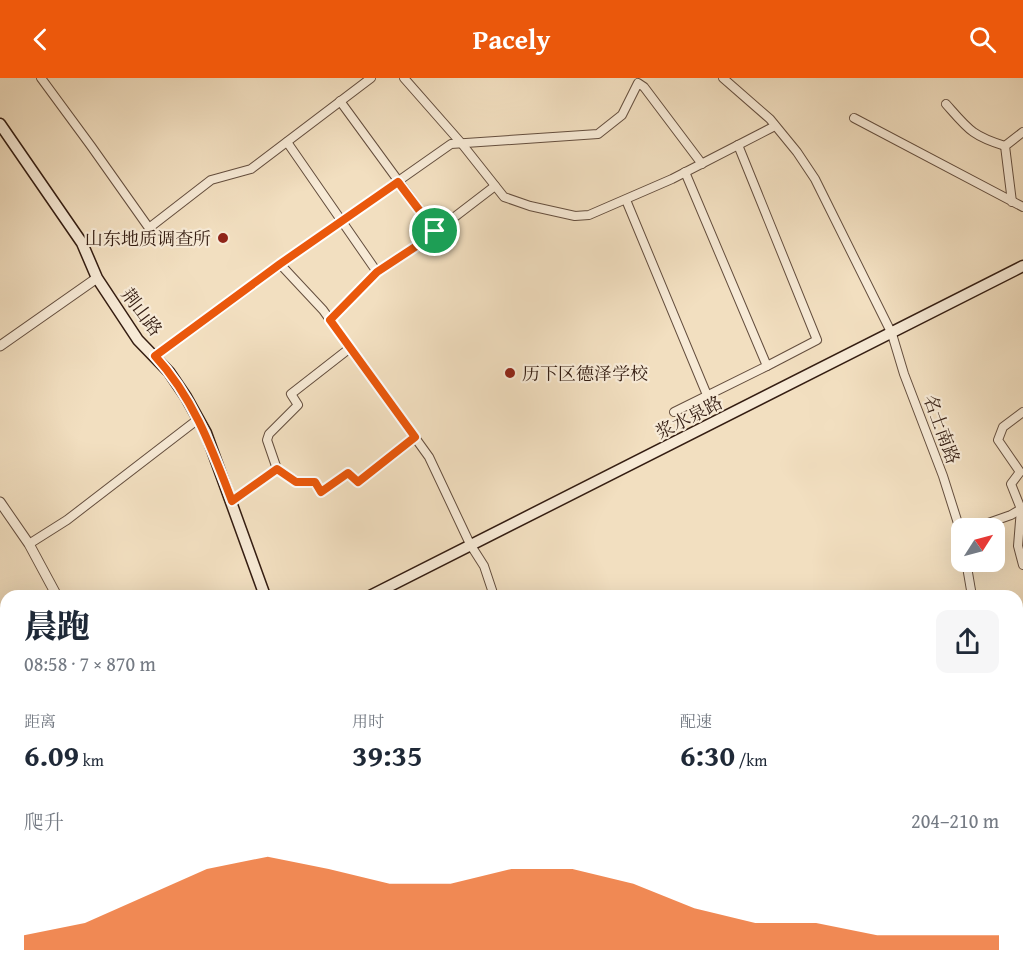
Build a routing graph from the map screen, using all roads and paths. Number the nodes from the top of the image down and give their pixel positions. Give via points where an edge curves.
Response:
1 (41, 78) edge
2 (371, 78) edge
3 (404, 78) edge
4 (723, 78) edge
5 (340, 101) junction
6 (946, 104) dead end
7 (854, 118) dead end
8 (0, 124) edge
9 (775, 126) junction
10 (1023, 132) edge
11 (288, 142) junction
12 (462, 144) junction
13 (738, 145) junction
14 (1005, 146) junction
15 (702, 164) junction
16 (685, 172) junction
17 (398, 182) junction
18 (495, 186) junction
19 (626, 200) junction
20 (1012, 202) junction
21 (1023, 207) edge
22 (341, 221) junction
23 (435, 231) junction
24 (280, 264) junction
25 (1023, 266) edge
26 (377, 272) junction
27 (97, 278) junction
28 (330, 320) junction
29 (892, 334) junction
30 (0, 346) edge
31 (350, 348) junction
32 (155, 356) junction
33 (767, 366) junction
34 (707, 396) junction
35 (674, 412) dead end
36 (1023, 412) edge
37 (197, 420) junction
38 (415, 437) junction
39 (277, 469) junction
40 (0, 501) edge
41 (232, 501) junction
42 (1021, 509) junction
43 (956, 518) edge
44 (1002, 518) edge
45 (29, 544) junction
46 (470, 544) junction
47 (1023, 565) edge
48 (968, 572) edge
49 (54, 590) edge
50 (263, 590) edge
51 (382, 590) edge
52 (492, 590) edge
53 (971, 590) edge

1 - 11 street via 148,228 211,180 251,169
2 - 5 street
3 - 12 street
4 - 9 street, 名士南路
5 - 11 street
5 - 17 street
6 - 14 street via 971,132
7 - 20 street
8 - 27 main road, 荆山路 via 82,243
9 - 13 street
9 - 29 street, 名士南路 via 815,179
10 - 14 street
11 - 22 street
12 - 15 street via 598,134 622,115 638,83
12 - 17 street via 451,144
12 - 18 street
13 - 15 street
13 - 33 street via 817,340
14 - 20 street
15 - 16 street
16 - 19 street
16 - 33 street
17 - 22 street
17 - 23 street
18 - 19 street via 504,196 530,206 575,216 589,215
18 - 23 street
19 - 34 street
20 - 21 street
22 - 24 street
22 - 26 street
23 - 26 street
24 - 28 street
24 - 32 street
25 - 29 main road, 浆水泉路
26 - 28 street
27 - 30 street
27 - 32 main road, 荆山路 via 138,340
28 - 31 street
29 - 43 street, 名士南路
29 - 46 main road, 浆水泉路
31 - 38 street
31 - 39 street via 291,394 298,405 267,440
32 - 37 main road, 荆山路 via 186,397
33 - 34 street
34 - 35 street
36 - 42 street via 1003,427 998,440 1020,472 1011,484
37 - 41 main road, 荆山路 via 206,433
37 - 45 street via 67,520
38 - 39 street via 358,482 348,473 321,492 315,482 296,482
38 - 46 street via 433,465
39 - 41 street
40 - 45 street
41 - 50 main road, 荆山路
42 - 44 street
42 - 47 street via 1018,546
45 - 49 street
46 - 51 main road, 浆水泉路
46 - 52 street via 484,566
48 - 53 street

